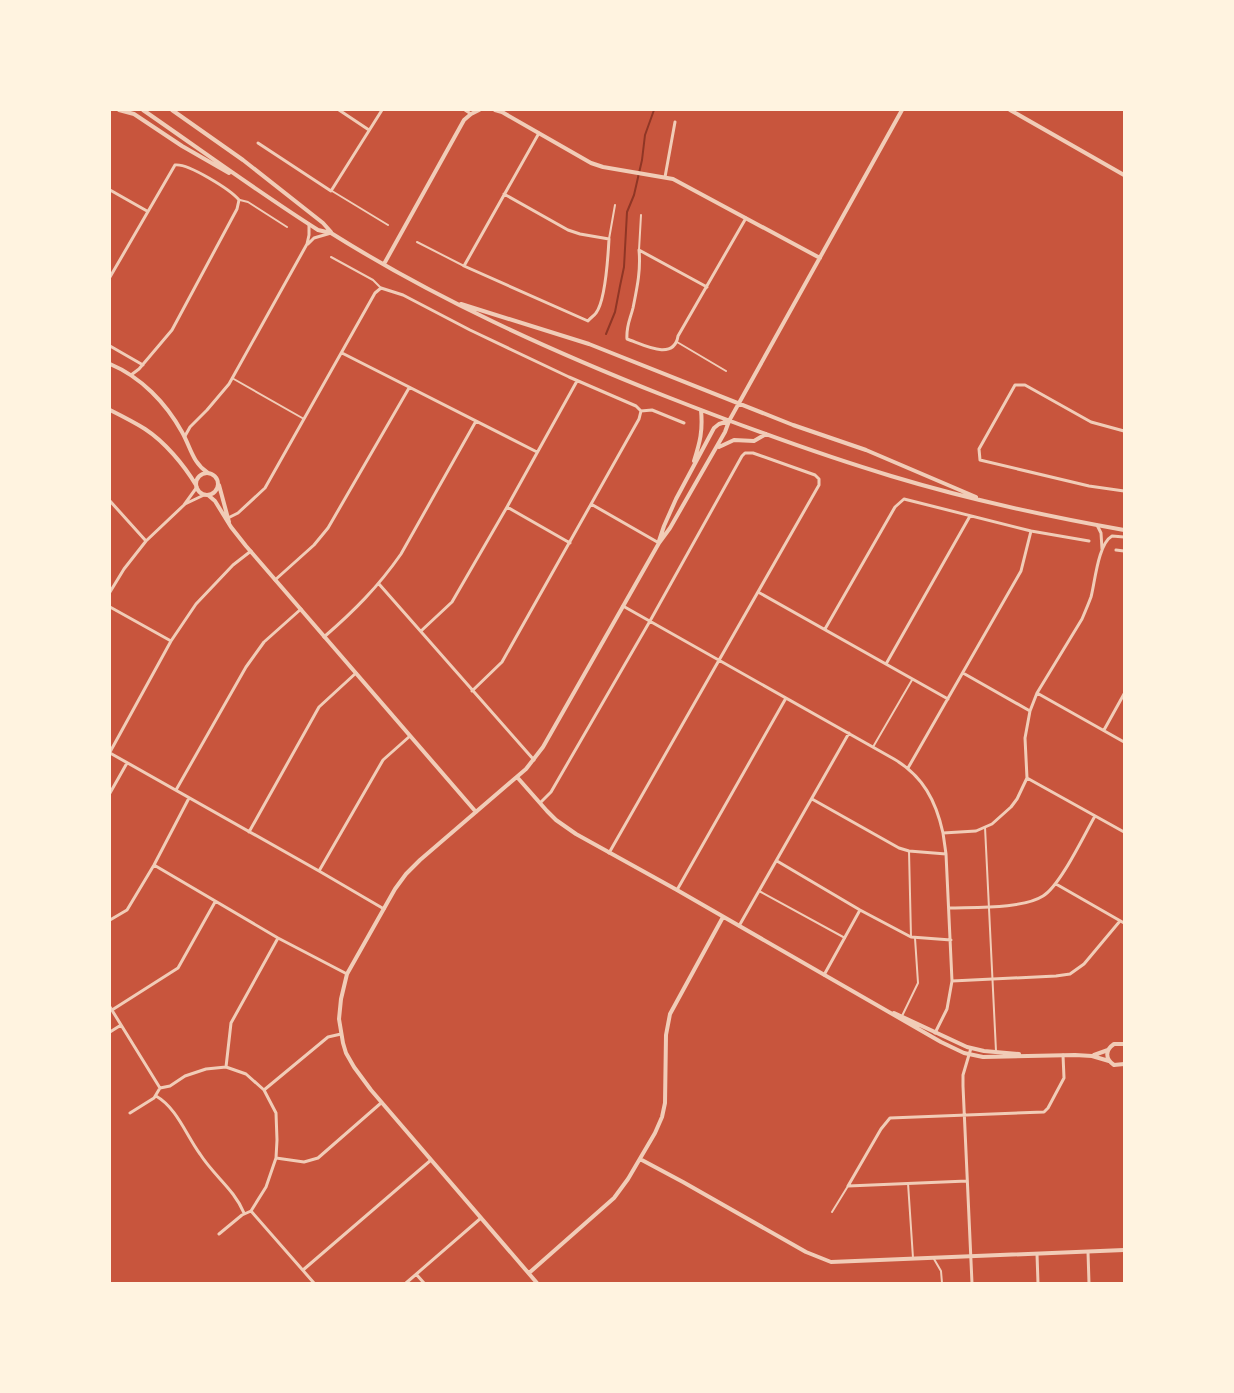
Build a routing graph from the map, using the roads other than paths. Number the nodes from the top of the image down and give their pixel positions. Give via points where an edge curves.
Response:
1 (119, 110) edge
2 (143, 110) edge
3 (172, 110) edge
4 (339, 110) edge
5 (382, 110) edge
6 (466, 110) edge
7 (479, 110) edge
8 (495, 110) edge
9 (902, 110) edge
10 (1010, 110) edge
11 (471, 114) junction
12 (675, 122) dead end
13 (369, 130) junction
14 (539, 133) junction
15 (258, 143) dead end
16 (1124, 175) edge
17 (664, 177) junction
18 (248, 184) junction
19 (110, 190) edge
20 (331, 191) junction
21 (504, 194) junction
22 (239, 200) junction
23 (615, 205) dead end
24 (147, 211) junction
25 (641, 215) dead end
26 (746, 218) junction
27 (309, 224) junction
28 (388, 225) dead end
29 (287, 227) dead end
30 (331, 233) junction
31 (609, 239) junction
32 (417, 242) dead end
33 (307, 244) junction
34 (639, 250) junction
35 (331, 257) dead end
36 (820, 258) junction
37 (384, 264) junction
38 (464, 266) junction
39 (110, 276) edge
40 (707, 287) junction
41 (381, 288) junction
42 (452, 301) junction
43 (677, 342) junction
44 (110, 346) edge
45 (342, 352) junction
46 (110, 364) edge
47 (143, 364) junction
48 (139, 370) junction
49 (726, 371) dead end
50 (130, 375) junction
51 (232, 378) junction
52 (136, 380) junction
53 (577, 381) junction
54 (409, 388) junction
55 (738, 404) junction
56 (110, 410) edge
57 (700, 410) junction
58 (641, 411) junction
59 (305, 419) junction
60 (729, 420) junction
61 (476, 421) junction
62 (684, 423) dead end
63 (179, 427) junction
64 (190, 427) junction
65 (1124, 431) edge
66 (766, 434) junction
67 (184, 437) junction
68 (716, 448) junction
69 (537, 452) junction
70 (208, 473) junction
71 (690, 473) junction
72 (219, 483) junction
73 (196, 486) junction
74 (1124, 491) edge
75 (206, 495) junction
76 (110, 501) edge
77 (989, 502) junction
78 (592, 504) junction
79 (184, 505) junction
80 (507, 507) junction
81 (970, 516) junction
82 (227, 519) junction
83 (1097, 525) junction
84 (1124, 530) edge
85 (1031, 531) junction
86 (1124, 537) edge
87 (146, 541) junction
88 (1089, 541) dead end
89 (570, 543) junction
90 (659, 543) junction
91 (1102, 550) junction
92 (1116, 550) dead end
93 (251, 551) junction
94 (1124, 551) edge
95 (275, 580) junction
96 (379, 584) junction
97 (110, 592) edge
98 (758, 592) junction
99 (623, 606) junction
100 (110, 607) edge
101 (301, 609) junction
102 (650, 621) junction
103 (825, 629) junction
104 (421, 631) junction
105 (324, 637) junction
106 (171, 641) junction
107 (720, 660) junction
108 (886, 664) junction
109 (356, 673) junction
110 (963, 673) junction
111 (912, 679) junction
112 (472, 691) junction
113 (1037, 693) junction
114 (1124, 694) edge
115 (786, 698) junction
116 (948, 699) junction
117 (1030, 711) junction
118 (1104, 730) junction
119 (848, 733) junction
120 (410, 736) junction
121 (1124, 742) edge
122 (873, 747) junction
123 (110, 752) edge
124 (534, 760) junction
125 (127, 762) junction
126 (908, 768) junction
127 (517, 777) junction
128 (1027, 778) junction
129 (176, 790) junction
130 (110, 793) edge
131 (189, 798) junction
132 (812, 798) junction
133 (540, 803) junction
134 (476, 812) junction
135 (1095, 816) junction
136 (985, 827) junction
137 (249, 832) junction
138 (1124, 832) edge
139 (943, 833) junction
140 (909, 851) junction
141 (609, 852) junction
142 (946, 854) junction
143 (776, 862) junction
144 (154, 865) junction
145 (320, 870) junction
146 (1056, 884) junction
147 (677, 890) junction
148 (759, 891) junction
149 (215, 902) junction
150 (990, 906) junction
151 (384, 908) junction
152 (949, 908) junction
153 (860, 910) junction
154 (723, 917) junction
155 (110, 920) edge
156 (1122, 922) edge
157 (739, 926) junction
158 (913, 937) junction
159 (278, 938) junction
160 (845, 938) junction
161 (951, 940) junction
162 (347, 974) junction
163 (824, 975) junction
164 (992, 979) junction
165 (952, 981) junction
166 (111, 1008) edge
167 (901, 1018) junction
168 (121, 1025) junction
169 (110, 1032) edge
170 (935, 1032) junction
171 (341, 1034) junction
172 (932, 1038) junction
173 (1124, 1040) edge
174 (1117, 1043) junction
175 (1124, 1044) edge
176 (971, 1048) junction
177 (1108, 1050) junction
178 (996, 1052) junction
179 (969, 1054) junction
180 (1026, 1055) junction
181 (1063, 1055) junction
182 (1092, 1056) junction
183 (1109, 1061) junction
184 (1124, 1064) edge
185 (226, 1067) junction
186 (160, 1088) junction
187 (264, 1090) junction
188 (156, 1096) junction
189 (381, 1102) junction
190 (130, 1113) dead end
191 (964, 1116) junction
192 (276, 1158) junction
193 (640, 1159) junction
194 (431, 1160) junction
195 (967, 1181) junction
196 (908, 1183) junction
197 (848, 1186) junction
198 (251, 1211) junction
199 (832, 1212) dead end
200 (244, 1213) junction
201 (481, 1218) junction
202 (219, 1234) dead end
203 (1124, 1250) edge
204 (1088, 1252) junction
205 (1037, 1254) junction
206 (971, 1257) junction
207 (934, 1259) junction
208 (913, 1260) junction
209 (303, 1270) junction
210 (529, 1273) junction
211 (416, 1274) junction
212 (314, 1283) edge
213 (406, 1283) edge
214 (424, 1283) edge
215 (537, 1283) edge
216 (942, 1283) edge
217 (972, 1283) edge
218 (1038, 1283) edge
219 (1089, 1283) edge

1 - 18 street via 134,114
2 - 18 street
3 - 30 street via 242,160 323,223
4 - 13 street
5 - 13 street
6 - 11 street
7 - 11 street
8 - 14 street
9 - 36 street
10 - 16 street
11 - 37 street via 457,131
12 - 17 street
13 - 20 street
14 - 17 street via 591,163
14 - 21 street
15 - 20 street
17 - 26 street
18 - 27 street
19 - 24 street
20 - 28 lane
21 - 31 street via 568,230
21 - 38 street
22 - 24 street via 202,175 178,164 172,168
22 - 29 lane via 248,202
22 - 47 street via 172,330
23 - 31 lane
24 - 39 street
25 - 34 lane
26 - 36 street
26 - 40 street
27 - 30 street
27 - 33 street
30 - 33 street via 314,238
30 - 37 street
31 - 38 street via 608,269 601,301 597,312 588,321
32 - 38 lane
33 - 51 street
34 - 40 street
34 - 43 street via 641,266 626,326 627,339 660,351
35 - 41 lane via 373,280
36 - 55 street
37 - 42 street
40 - 43 street
41 - 45 street via 375,293
41 - 53 street via 403,295
42 - 55 street via 589,344
42 - 57 street via 580,362
43 - 49 lane
44 - 47 street
45 - 54 street
45 - 59 street
46 - 50 street
47 - 48 street
48 - 50 street
48 - 52 street
50 - 52 street
51 - 59 lane
51 - 64 street
52 - 63 street via 165,407
53 - 58 street
53 - 69 street
54 - 61 street
54 - 95 street via 328,528
55 - 60 street
55 - 77 street via 866,450
56 - 73 street via 146,429 190,475
57 - 60 street
57 - 71 street via 701,439
58 - 62 street via 652,410
58 - 78 street via 640,419
59 - 82 street via 265,488
60 - 66 street
60 - 68 street
60 - 71 street via 714,428
61 - 69 street
61 - 96 street via 401,554
63 - 64 street
63 - 67 street
64 - 67 street
65 - 74 street via 1091,422 1025,385 1015,385 979,449 980,460
66 - 68 street via 754,440 734,440
66 - 77 street via 891,476
67 - 70 street via 195,462
68 - 90 street
69 - 80 street
70 - 72 street
70 - 73 street via 201,475
71 - 90 street
72 - 75 street via 217,490
72 - 82 street
73 - 75 street
73 - 79 street
75 - 79 street
75 - 82 street
76 - 87 street
77 - 83 street
78 - 89 street
78 - 90 street
79 - 87 street
80 - 89 street
80 - 104 street via 452,602
81 - 85 street
81 - 103 street via 904,499 895,507
81 - 108 street
82 - 93 street
83 - 84 street
83 - 91 street
85 - 88 street
85 - 110 street via 1021,571
86 - 91 street via 1110,537
87 - 97 street
89 - 112 street via 502,662
90 - 99 street
91 - 113 street via 1088,606
92 - 94 street
93 - 95 street
93 - 106 street via 196,604
95 - 101 street
96 - 104 street
96 - 105 street
98 - 102 street via 820,482 816,474 749,452 739,460
98 - 103 street
98 - 107 street
99 - 102 street
99 - 124 street
100 - 106 street
101 - 105 street
101 - 129 street via 264,642 246,667
102 - 107 street
102 - 133 street via 551,792
103 - 108 street
104 - 112 street
105 - 109 street
106 - 123 street
107 - 115 street
107 - 141 street
108 - 111 street
109 - 120 street
109 - 137 street via 320,707
110 - 116 street
110 - 117 street
111 - 116 street
111 - 122 lane
112 - 124 street
113 - 117 street
113 - 118 street
114 - 118 street
115 - 119 street
115 - 147 street
116 - 126 street
117 - 128 street via 1025,738
118 - 121 street
119 - 122 street
119 - 132 street
120 - 134 street
120 - 145 street via 383,760
122 - 126 street
123 - 125 street
124 - 127 street
125 - 129 street
125 - 130 street
126 - 139 street via 923,783 939,816
127 - 133 street
127 - 134 street
128 - 135 street
128 - 136 street via 1011,807
129 - 131 street
131 - 137 street
131 - 144 street
132 - 140 street
132 - 143 street
133 - 141 street via 556,820
134 - 151 street via 406,874
135 - 138 street
135 - 146 street
136 - 139 street via 976,831
136 - 150 lane
137 - 145 street
139 - 142 street
140 - 142 street
140 - 158 lane
141 - 147 street
142 - 152 street
143 - 148 street
143 - 153 street
144 - 149 street
144 - 155 street via 127,910
145 - 151 street
146 - 150 street via 1044,896 1025,903
146 - 156 street
147 - 154 street
148 - 157 street
148 - 160 lane
149 - 159 street
149 - 166 street via 178,968
150 - 152 street
150 - 164 lane
151 - 162 street
152 - 161 street
153 - 158 street
153 - 160 street
154 - 157 street
154 - 193 street via 670,1014 666,1035 664,1110
156 - 164 street via 1084,964 1070,974
157 - 163 street
158 - 161 street
158 - 167 lane via 918,983
159 - 162 street
159 - 185 street via 231,1023
160 - 163 street
161 - 165 street
162 - 171 street via 341,999
163 - 167 street
164 - 165 street
164 - 178 lane
165 - 170 street via 947,1009
166 - 168 street
167 - 170 street
167 - 172 street
168 - 169 street
168 - 186 street
170 - 172 street
170 - 176 street
171 - 187 street via 328,1037
171 - 189 street via 354,1067
172 - 179 street
173 - 174 street
174 - 175 street
174 - 177 street
176 - 178 street
176 - 179 street
177 - 182 street
177 - 183 street
178 - 180 street
179 - 180 street via 992,1058
179 - 191 street via 963,1075
180 - 181 street
181 - 182 street
181 - 191 street via 1064,1078 1044,1112
182 - 183 street
183 - 184 street via 1117,1066
185 - 186 street via 206,1069
185 - 187 street via 246,1074
186 - 188 street
187 - 192 street via 276,1113
188 - 190 street
188 - 200 street via 169,1105 201,1156 236,1197
189 - 192 street via 318,1158 304,1162
189 - 194 street
191 - 195 street
191 - 197 street via 890,1118
192 - 198 street via 266,1187
193 - 208 street via 821,1259 837,1263
193 - 210 street via 614,1198
194 - 201 street
194 - 209 street
195 - 196 street
195 - 206 street
196 - 197 street
196 - 208 lane
197 - 199 lane
198 - 200 street
198 - 209 street
200 - 202 street
201 - 210 street
201 - 211 street
203 - 204 street
204 - 205 street
204 - 219 street
205 - 206 street
205 - 218 street
206 - 207 street
206 - 217 street
207 - 208 street
207 - 216 lane via 941,1271
209 - 212 street
210 - 215 street
211 - 213 street
211 - 214 street

